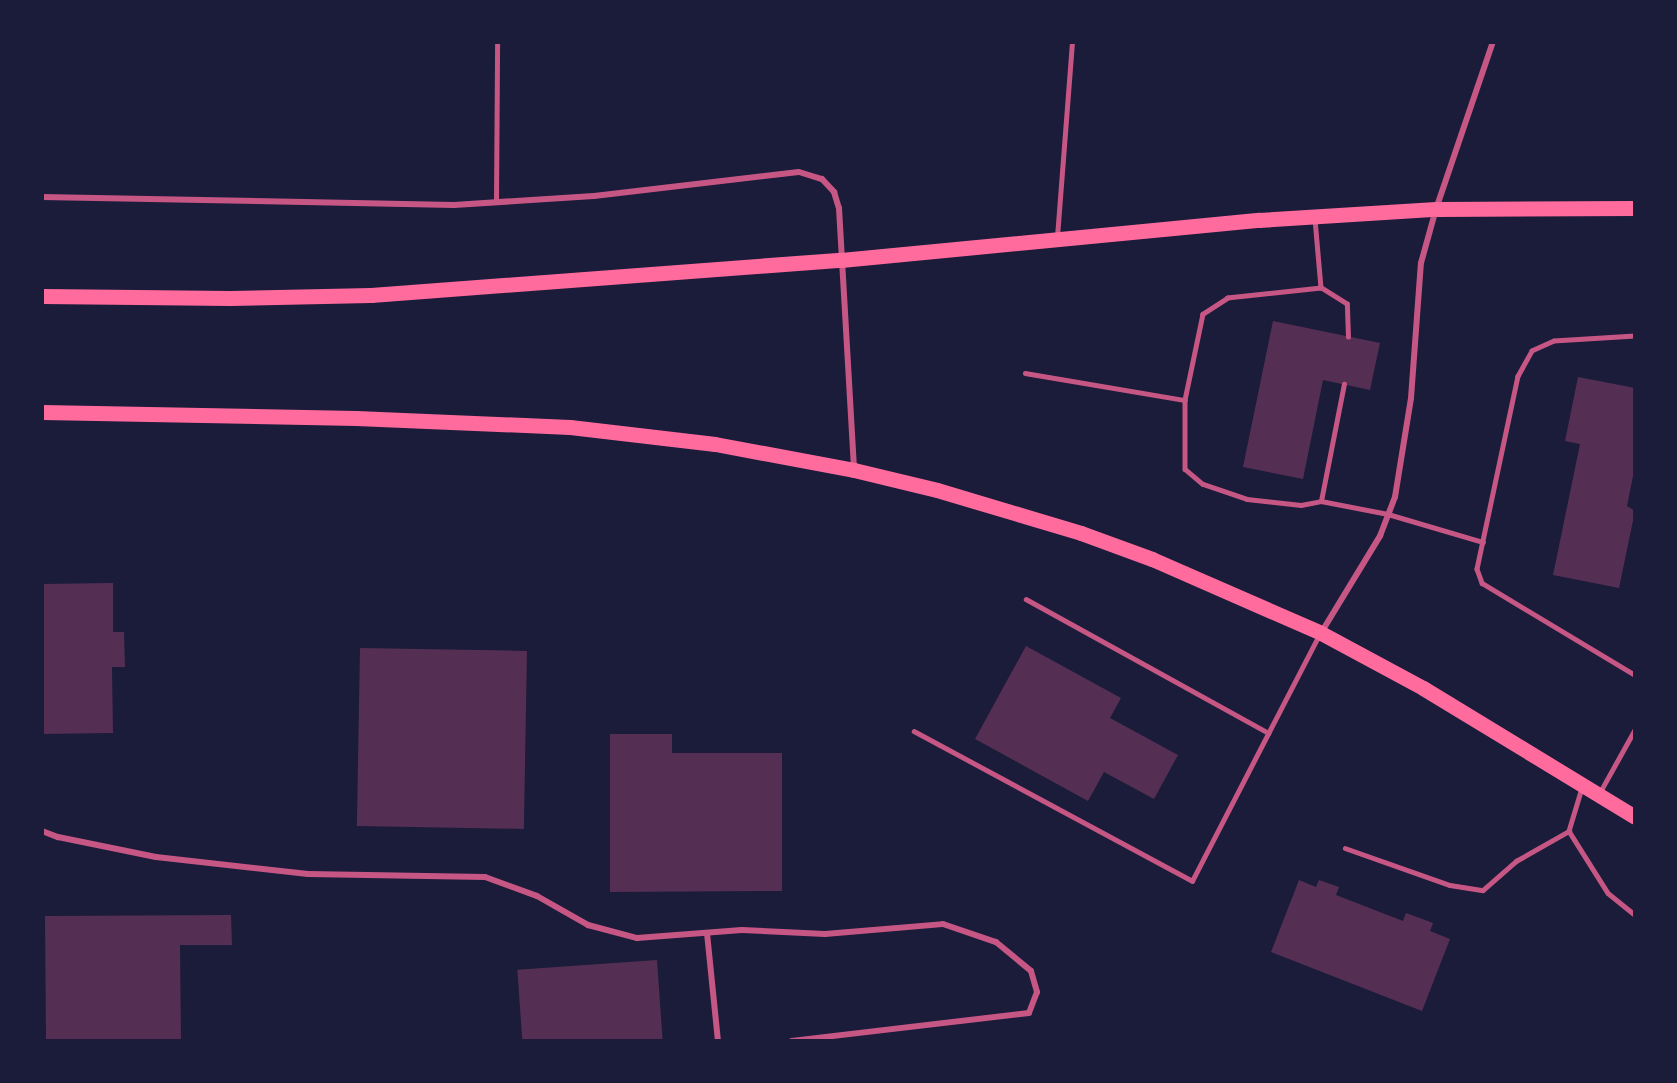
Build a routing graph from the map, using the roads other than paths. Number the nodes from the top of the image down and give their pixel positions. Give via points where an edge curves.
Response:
1 (497, 42) edge
2 (1072, 42) edge
3 (1493, 42) edge
4 (42, 197) edge
5 (496, 202) junction
6 (1635, 208) edge
7 (1436, 209) junction
8 (1315, 216) junction
9 (1057, 239) junction
10 (841, 260) junction
11 (1322, 288) junction
12 (42, 296) edge
13 (1635, 336) edge
14 (1348, 337) dead end
15 (1025, 373) dead end
16 (1344, 384) dead end
17 (1185, 400) junction
18 (42, 412) edge
19 (854, 470) junction
20 (1321, 501) junction
21 (1388, 514) junction
22 (1483, 542) junction
23 (1026, 599) dead end
24 (1321, 633) junction
25 (1635, 675) edge
26 (1635, 729) edge
27 (914, 731) dead end
28 (1269, 733) junction
29 (1583, 785) junction
30 (1598, 795) junction
31 (1635, 817) edge
32 (42, 831) edge
33 (1569, 831) junction
34 (1345, 848) dead end
35 (1635, 915) edge
36 (707, 933) junction
37 (718, 1041) edge
38 (792, 1041) edge

1 - 5 lane
2 - 9 lane
3 - 7 street
4 - 5 street via 454,205
5 - 10 street via 594,196 798,172 822,179 834,192 839,208
6 - 7 main road
7 - 8 main road
7 - 21 street via 1421,262 1411,398 1395,497
8 - 9 main road
8 - 11 lane
9 - 10 main road
10 - 12 main road via 371,295
10 - 19 street
11 - 14 lane via 1347,304
11 - 17 lane via 1228,298 1203,314
13 - 22 lane via 1554,341 1532,351 1518,376
15 - 17 lane
16 - 20 lane
17 - 20 lane via 1185,469 1203,484 1247,499 1301,505
18 - 19 main road via 356,418 570,428 715,444
19 - 24 main road via 1081,533 1221,587
20 - 21 lane
21 - 22 lane
21 - 24 street via 1380,536
22 - 25 lane via 1477,569 1482,584
23 - 28 lane
24 - 28 lane
24 - 29 main road via 1424,688
26 - 30 lane
27 - 28 lane via 1192,881
29 - 30 main road
29 - 33 lane
30 - 31 main road
32 - 36 street via 156,857 308,874 485,877 537,896 588,925 637,938
33 - 34 lane via 1516,861 1483,890 1450,885
33 - 35 lane via 1608,893
36 - 37 street
36 - 38 street via 742,930 825,934 943,924 996,942 1031,971 1037,992 1029,1013

